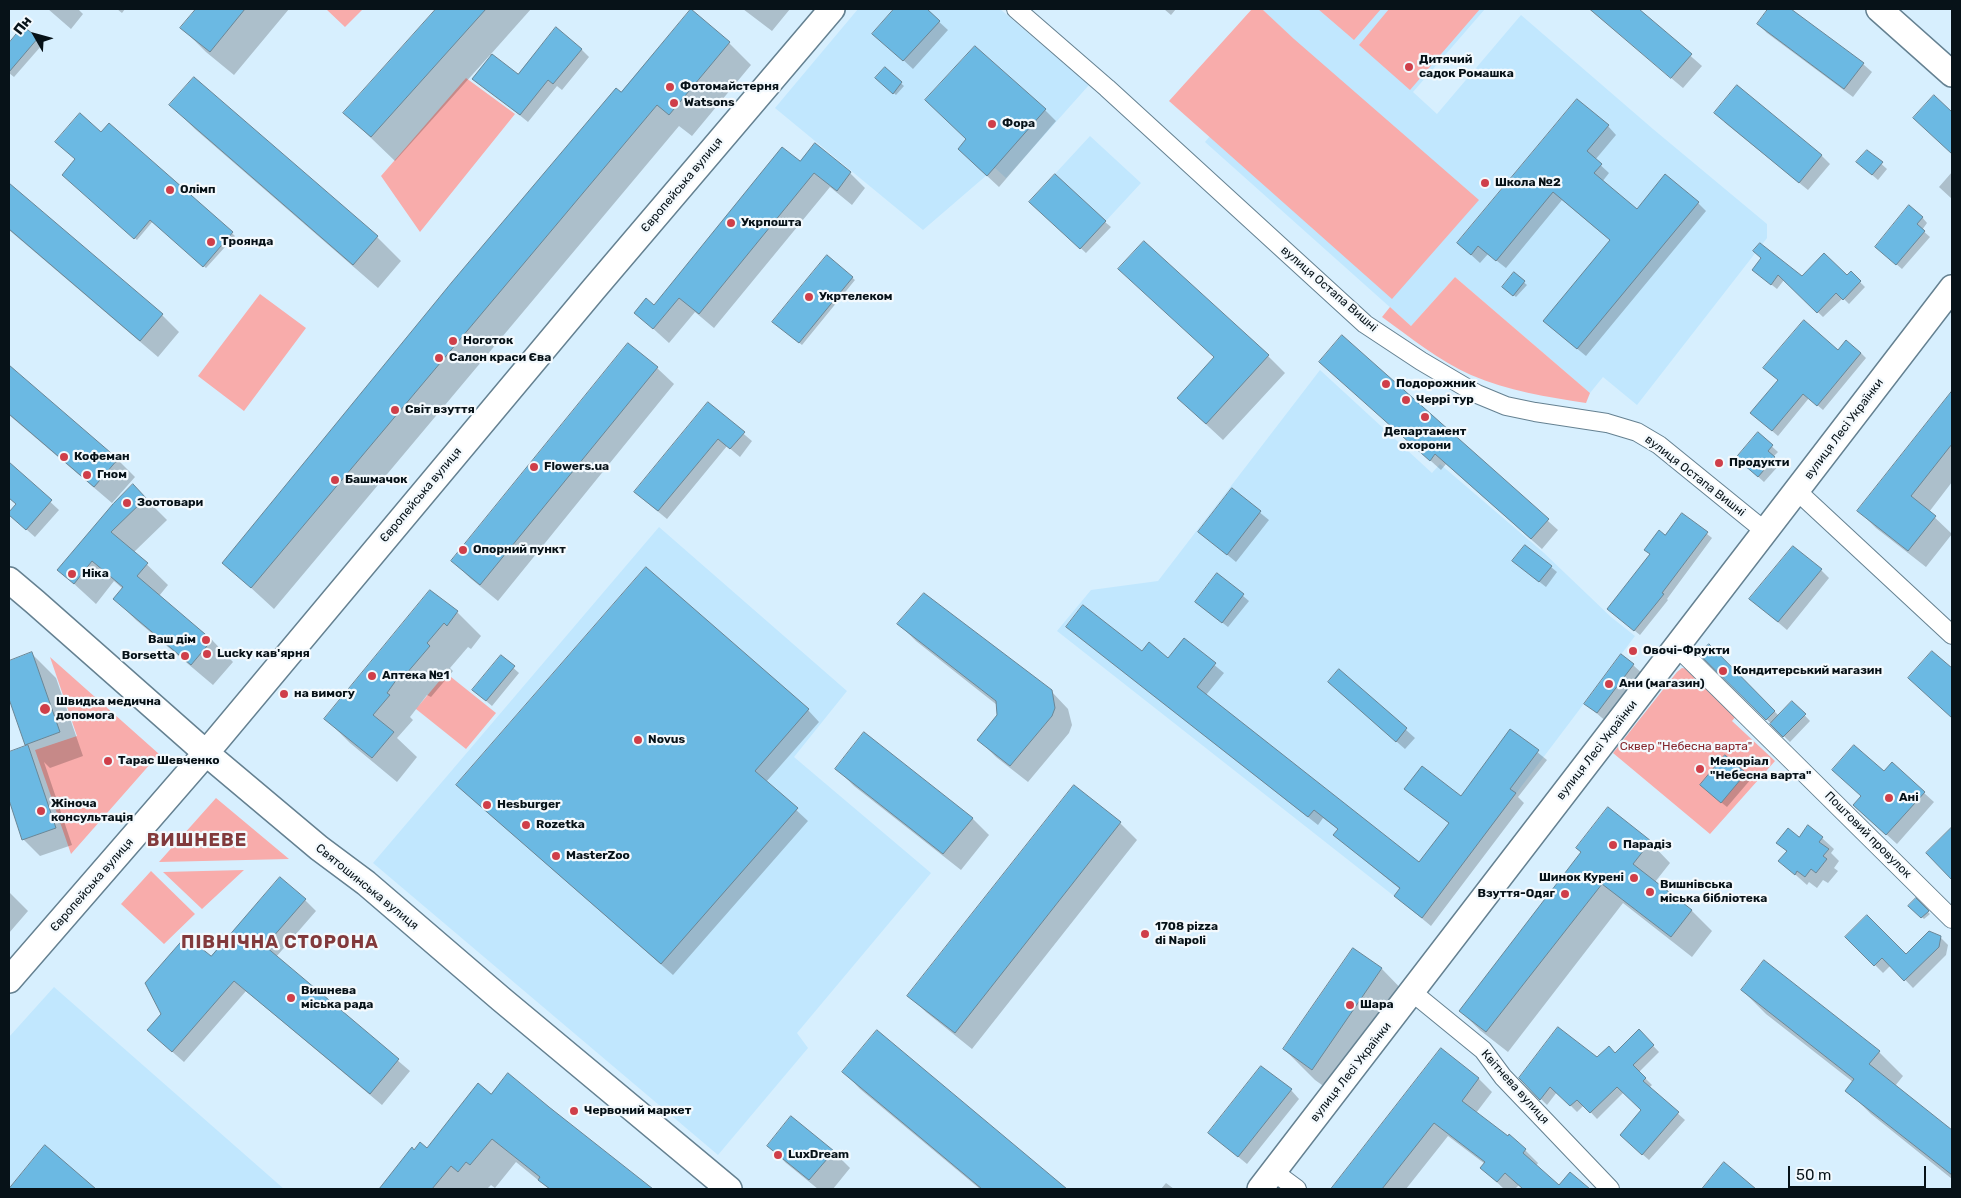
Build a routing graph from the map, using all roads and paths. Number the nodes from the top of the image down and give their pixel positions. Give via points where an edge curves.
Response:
1 (832, 9) edge
2 (1016, 9) edge
3 (1879, 9) edge
4 (1952, 74) edge
5 (1952, 288) edge
6 (1797, 491) junction
7 (1766, 532) junction
8 (9, 580) edge
9 (1952, 635) edge
10 (1677, 647) junction
11 (206, 753) junction
12 (1952, 919) edge
13 (9, 980) edge
14 (1412, 992) junction
15 (1267, 1180) edge
16 (729, 1189) edge
17 (1297, 1189) edge
18 (1610, 1189) edge

1 - 11 street, Європейська вулиця
2 - 7 street, вулиця Остапа Вишні via 1365,324 1477,394 1506,406 1607,423 1637,432 1659,445
3 - 4 street
5 - 6 street, вулиця Лесі Українки
6 - 7 street, вулиця Лесі Українки
6 - 9 street
7 - 10 street, вулиця Лесі Українки
8 - 11 street, Святошинська вулиця
10 - 12 street, Поштовий провулок
10 - 14 street, вулиця Лесі Українки
11 - 13 street, Європейська вулиця
11 - 16 street, Святошинська вулиця via 366,883
14 - 15 street, вулиця Лесі Українки
14 - 18 street, Квітнева вулиця via 1483,1050 1504,1077
15 - 17 street

